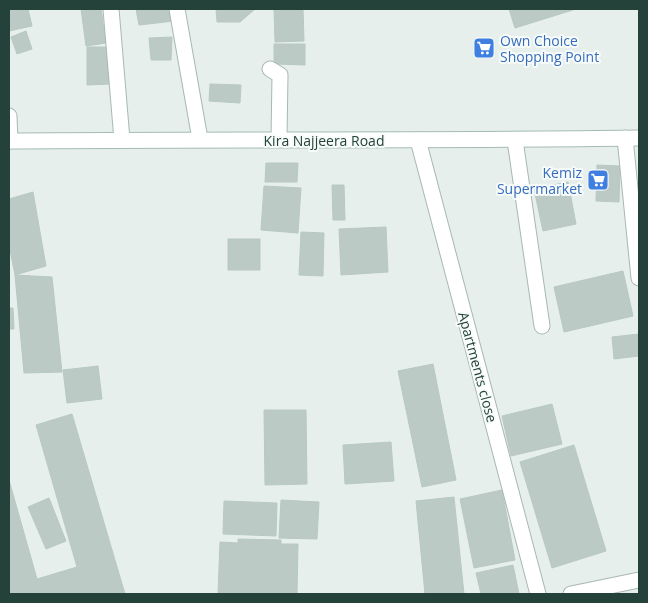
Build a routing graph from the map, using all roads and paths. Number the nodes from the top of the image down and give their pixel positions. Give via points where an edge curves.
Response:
1 (111, 9) edge
2 (177, 9) edge
3 (270, 69) dead end
4 (9, 116) edge
5 (632, 138) edge
6 (200, 139) junction
7 (279, 139) junction
8 (122, 140) junction
9 (418, 140) junction
10 (515, 140) junction
11 (10, 141) edge
12 (639, 278) edge
13 (542, 326) dead end
14 (639, 580) edge
15 (538, 594) edge
16 (571, 594) edge

1 - 8 main road
2 - 6 main road
3 - 7 main road via 280,76
4 - 11 main road
5 - 10 main road, Kira Najjeera Road
5 - 12 main road
6 - 7 main road, Kira Najjeera Road
6 - 8 main road, Kira Najjeera Road
7 - 9 main road, Kira Najjeera Road
8 - 11 main road, Kira Najjeera Road
9 - 10 main road, Kira Najjeera Road
9 - 15 main road, Apartments close
10 - 13 main road
14 - 16 main road

